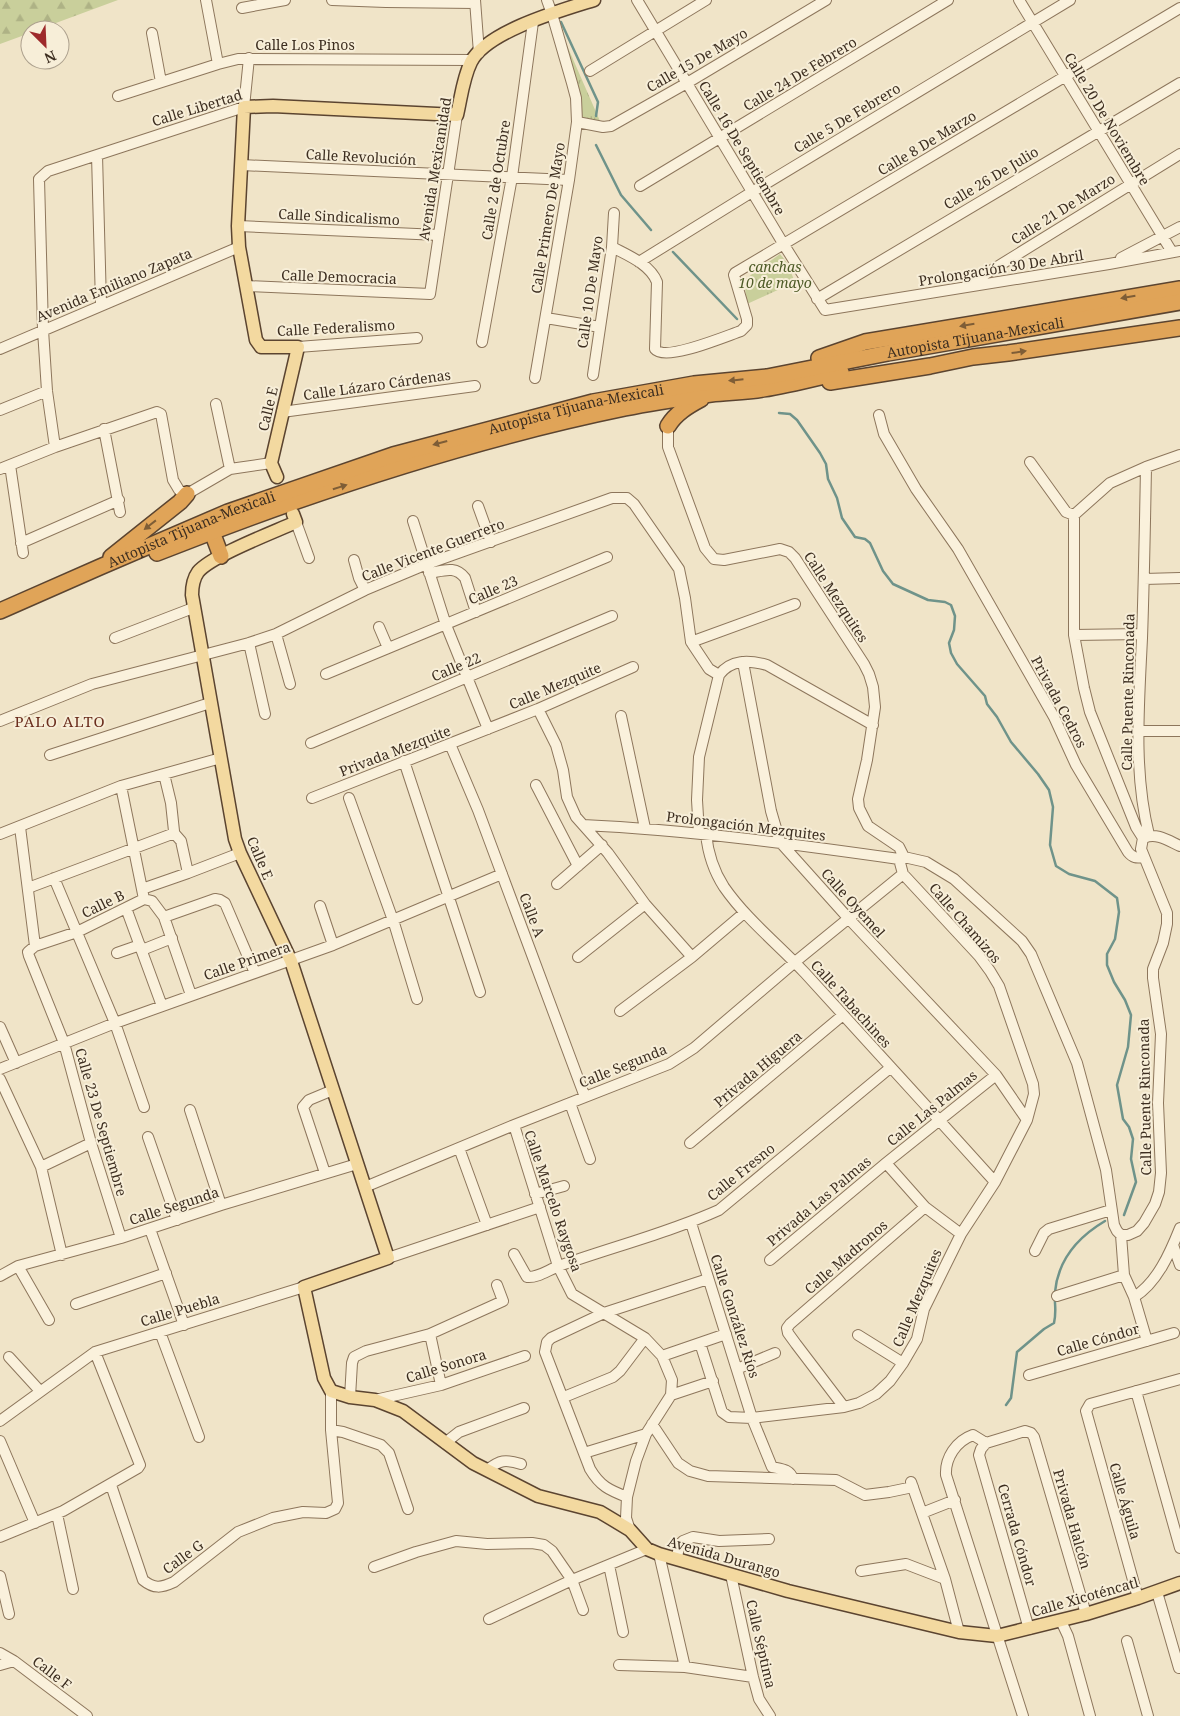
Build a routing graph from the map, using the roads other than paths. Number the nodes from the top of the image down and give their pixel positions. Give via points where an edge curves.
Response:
1 (206, 0) edge
2 (285, 0) edge
3 (332, 0) edge
4 (547, 0) edge
5 (594, 0) edge
6 (638, 0) edge
7 (706, 0) edge
8 (826, 0) edge
9 (948, 0) edge
10 (1019, 0) edge
11 (1070, 0) edge
12 (475, 2) edge
13 (567, 4) edge
14 (242, 8) dead end
15 (1180, 8) edge
16 (552, 14) junction
17 (533, 22) junction
18 (1033, 23) junction
19 (656, 30) junction
20 (152, 33) dead end
21 (475, 56) junction
22 (249, 58) junction
23 (218, 64) junction
24 (590, 71) dead end
25 (1066, 76) junction
26 (161, 82) junction
27 (687, 83) junction
28 (1180, 83) edge
29 (118, 96) dead end
30 (244, 107) junction
31 (457, 115) junction
32 (577, 122) junction
33 (1098, 130) junction
34 (720, 138) junction
35 (1180, 154) edge
36 (97, 155) junction
37 (242, 165) junction
38 (448, 176) junction
39 (512, 177) junction
40 (569, 180) junction
41 (1130, 184) junction
42 (640, 186) dead end
43 (752, 192) junction
44 (614, 213) dead end
45 (238, 226) junction
46 (1180, 227) edge
47 (439, 235) junction
48 (1163, 237) junction
49 (784, 245) junction
50 (612, 246) junction
51 (238, 247) junction
52 (1176, 251) edge
53 (639, 262) junction
54 (1109, 264) junction
55 (247, 286) junction
56 (961, 289) junction
57 (1179, 293) edge
58 (430, 294) joint
59 (817, 299) junction
60 (101, 304) junction
61 (825, 310) joint
62 (1180, 312) edge
63 (546, 318) junction
64 (600, 327) junction
65 (1180, 328) edge
66 (43, 330) junction
67 (417, 338) dead end
68 (482, 342) dead end
69 (298, 347) junction
70 (0, 349) edge
71 (593, 375) dead end
72 (535, 378) dead end
73 (765, 383) junction
74 (475, 386) dead end
75 (47, 391) junction
76 (709, 395) junction
77 (216, 404) dead end
78 (626, 408) junction
79 (0, 410) edge
80 (282, 412) junction
81 (879, 415) dead end
82 (668, 426) junction
83 (104, 429) junction
84 (55, 447) junction
85 (1180, 455) edge
86 (1030, 462) dead end
87 (271, 463) junction
88 (5, 467) edge
89 (1146, 467) junction
90 (230, 469) junction
91 (277, 477) dead end
92 (183, 492) junction
93 (119, 500) junction
94 (478, 506) dead end
95 (120, 512) dead end
96 (1074, 515) junction
97 (294, 518) joint
98 (413, 521) dead end
99 (212, 532) junction
100 (491, 542) junction
101 (221, 556) junction
102 (608, 557) dead end
103 (309, 558) dead end
104 (354, 560) dead end
105 (100, 567) junction
106 (428, 568) junction
107 (1180, 578) edge
108 (1144, 579) junction
109 (365, 590) junction
110 (795, 604) dead end
111 (194, 608) junction
112 (0, 611) edge
113 (476, 612) junction
114 (612, 616) dead end
115 (0, 622) edge
116 (446, 625) junction
117 (379, 627) dead end
118 (276, 634) junction
119 (1142, 634) junction
120 (1074, 635) junction
121 (115, 638) dead end
122 (249, 642) junction
123 (691, 642) junction
124 (388, 648) junction
125 (202, 655) junction
126 (743, 662) junction
127 (633, 667) dead end
128 (326, 674) dead end
129 (719, 676) junction
130 (466, 678) junction
131 (290, 684) dead end
132 (210, 702) junction
133 (538, 709) junction
134 (265, 714) dead end
135 (621, 716) dead end
136 (0, 721) edge
137 (873, 726) junction
138 (488, 729) junction
139 (1138, 731) junction
140 (1180, 731) edge
141 (311, 742) dead end
142 (450, 744) junction
143 (50, 755) dead end
144 (221, 758) junction
145 (404, 761) junction
146 (164, 774) junction
147 (536, 785) dead end
148 (121, 786) junction
149 (312, 798) dead end
150 (349, 798) dead end
151 (583, 825) junction
152 (20, 827) junction
153 (645, 828) junction
154 (174, 833) junction
155 (703, 833) junction
156 (0, 834) edge
157 (1146, 837) junction
158 (780, 842) junction
159 (602, 845) junction
160 (1180, 846) edge
161 (134, 848) junction
162 (240, 853) junction
163 (1144, 857) junction
164 (901, 858) junction
165 (578, 866) junction
166 (188, 873) junction
167 (502, 874) junction
168 (903, 874) junction
169 (54, 878) junction
170 (557, 884) dead end
171 (28, 888) junction
172 (143, 894) junction
173 (449, 896) junction
174 (645, 904) junction
175 (320, 906) dead end
176 (126, 908) junction
177 (744, 913) junction
178 (164, 917) junction
179 (848, 919) junction
180 (393, 920) junction
181 (77, 932) junction
182 (172, 938) junction
183 (333, 945) junction
184 (141, 948) junction
185 (32, 949) junction
186 (117, 953) dead end
187 (578, 957) dead end
188 (692, 957) junction
189 (291, 961) junction
190 (794, 962) junction
191 (255, 973) junction
192 (480, 992) dead end
193 (191, 996) junction
194 (417, 999) dead end
195 (162, 1006) junction
196 (620, 1011) dead end
197 (843, 1015) junction
198 (115, 1023) junction
199 (0, 1027) edge
200 (64, 1043) junction
201 (16, 1063) junction
202 (890, 1068) junction
203 (0, 1069) edge
204 (996, 1075) junction
205 (0, 1079) edge
206 (333, 1090) junction
207 (1034, 1094) joint
208 (585, 1097) junction
209 (570, 1103) junction
210 (144, 1107) dead end
211 (190, 1110) dead end
212 (940, 1120) junction
213 (1027, 1120) junction
214 (514, 1125) junction
215 (148, 1137) dead end
216 (91, 1143) junction
217 (690, 1143) dead end
218 (459, 1148) junction
219 (590, 1159) dead end
220 (886, 1163) junction
221 (357, 1164) junction
222 (41, 1167) junction
223 (325, 1173) junction
224 (995, 1182) junction
225 (564, 1186) dead end
226 (365, 1187) junction
227 (535, 1194) junction
228 (221, 1205) junction
229 (925, 1207) junction
230 (540, 1208) junction
231 (1111, 1210) junction
232 (177, 1220) junction
233 (691, 1223) junction
234 (487, 1224) junction
235 (1180, 1228) edge
236 (150, 1229) junction
237 (961, 1234) junction
238 (1121, 1235) junction
239 (121, 1238) junction
240 (1173, 1245) junction
241 (1036, 1251) dead end
242 (514, 1254) dead end
243 (62, 1255) junction
244 (388, 1258) junction
245 (770, 1260) dead end
246 (1180, 1265) edge
247 (18, 1266) junction
248 (558, 1266) junction
249 (166, 1273) junction
250 (1124, 1275) junction
251 (0, 1276) edge
252 (708, 1278) junction
253 (497, 1285) dead end
254 (304, 1286) junction
255 (1057, 1296) dead end
256 (1134, 1297) junction
257 (76, 1304) dead end
258 (604, 1313) junction
259 (48, 1320) dead end
260 (184, 1325) junction
261 (160, 1332) junction
262 (1174, 1333) dead end
263 (430, 1334) junction
264 (726, 1334) junction
265 (858, 1335) dead end
266 (644, 1338) junction
267 (1147, 1341) junction
268 (700, 1343) junction
269 (95, 1352) junction
270 (775, 1353) dead end
271 (525, 1356) dead end
272 (662, 1356) junction
273 (9, 1357) dead end
274 (903, 1363) junction
275 (737, 1369) junction
276 (1028, 1375) dead end
277 (1180, 1380) edge
278 (713, 1381) junction
279 (441, 1385) junction
280 (40, 1391) junction
281 (331, 1391) junction
282 (1136, 1392) junction
283 (671, 1395) junction
284 (350, 1397) junction
285 (564, 1397) junction
286 (375, 1400) junction
287 (844, 1407) junction
288 (524, 1408) dead end
289 (752, 1418) junction
290 (0, 1421) edge
291 (652, 1424) junction
292 (331, 1430) junction
293 (646, 1434) junction
294 (199, 1437) dead end
295 (0, 1441) edge
296 (445, 1443) junction
297 (983, 1446) junction
298 (584, 1453) junction
299 (521, 1464) dead end
300 (487, 1470) junction
301 (792, 1479) junction
302 (111, 1485) junction
303 (627, 1497) junction
304 (955, 1500) junction
305 (408, 1509) dead end
306 (922, 1513) junction
307 (57, 1514) junction
308 (35, 1523) junction
309 (630, 1530) junction
310 (0, 1537) edge
311 (769, 1539) dead end
312 (647, 1548) junction
313 (1180, 1548) edge
314 (660, 1554) junction
315 (677, 1559) junction
316 (609, 1565) junction
317 (374, 1567) dead end
318 (861, 1571) dead end
319 (731, 1575) junction
320 (0, 1576) edge
321 (945, 1578) junction
322 (572, 1580) junction
323 (1180, 1584) edge
324 (73, 1589) dead end
325 (1157, 1592) junction
326 (1138, 1598) junction
327 (583, 1610) dead end
328 (9, 1614) dead end
329 (1086, 1614) junction
330 (489, 1619) dead end
331 (1061, 1621) junction
332 (1029, 1629) junction
333 (623, 1632) dead end
334 (959, 1632) junction
335 (997, 1636) junction
336 (1127, 1641) dead end
337 (0, 1653) edge
338 (14, 1661) junction
339 (0, 1665) edge
340 (619, 1665) dead end
341 (685, 1667) junction
342 (1179, 1668) dead end
343 (753, 1677) junction
344 (86, 1716) edge
345 (770, 1716) edge
346 (1023, 1716) edge
347 (1090, 1716) edge
348 (1148, 1716) edge

1 - 23 street
2 - 14 street
3 - 12 street
4 - 16 street, Calle Primero De Mayo
5 - 13 main road
6 - 19 street, Calle 16 De Septiembre
7 - 19 street
8 - 27 street, Calle 15 De Mayo
9 - 34 street, Calle 24 De Febrero
10 - 18 street, Calle 20 De Noviembre
11 - 18 street, Calle 5 De Febrero
12 - 21 street
13 - 16 main road
15 - 25 street, Calle 8 De Marzo
16 - 17 main road
16 - 32 street, Calle Primero De Mayo via 576,98
17 - 21 main road via 502,36
17 - 39 street, Calle 2 de Octubre
18 - 25 street, Calle 20 De Noviembre
18 - 43 street, Calle 5 De Febrero
19 - 24 street
19 - 27 street, Calle 16 De Septiembre
20 - 26 street
21 - 22 street, Calle Los Pinos
21 - 31 main road, Avenida Mexicanidad
22 - 23 street, Calle Los Pinos
22 - 30 street
23 - 26 street, Calle Los Pinos
25 - 33 street, Calle 20 De Noviembre
25 - 49 street, Calle 8 De Marzo
26 - 29 street, Calle Los Pinos
27 - 32 street, Calle 15 De Mayo via 611,126
27 - 34 street, Calle 16 De Septiembre
28 - 33 street, Calle 26 De Julio
30 - 31 main road, Calle Libertad
30 - 36 street, Calle Libertad
30 - 37 main road
31 - 38 street, Avenida Mexicanidad
32 - 40 street, Calle Primero De Mayo
33 - 41 street, Calle 20 De Noviembre
33 - 59 street, Calle 26 De Julio
34 - 42 street, Calle 24 De Febrero
34 - 43 street, Calle 16 De Septiembre
35 - 41 street, Calle 21 De Marzo
36 - 60 street
36 - 66 street, Calle Libertad via 48,171 39,178
37 - 38 street, Calle Revolución
37 - 45 main road
38 - 39 street, Calle Revolución
38 - 47 street, Avenida Mexicanidad
39 - 40 street, Calle Revolución
39 - 68 street, Calle 2 de Octubre
40 - 63 street, Calle Primero De Mayo
41 - 48 street, Calle 20 De Noviembre
41 - 56 street, Calle 21 De Marzo
43 - 49 street, Calle 16 De Septiembre
43 - 53 street, Calle 5 De Febrero
44 - 50 street, Calle 10 De Mayo
45 - 47 street, Calle Sindicalismo
45 - 51 main road
46 - 48 street
47 - 58 street, Avenida Mexicanidad
48 - 52 street, Calle 20 De Noviembre
48 - 54 street
49 - 53 street, Calle 8 De Marzo via 734,275 747,325 741,331 678,352 660,353 655,349 657,282 651,271
49 - 59 street, Calle 16 De Septiembre
50 - 53 street
50 - 64 street, Calle 10 De Mayo
51 - 55 main road
51 - 60 street, Avenida Emiliano Zapata
52 - 54 street, Prolongación 30 De Abril
54 - 56 street, Prolongación 30 De Abril
55 - 58 street, Calle Democracia
55 - 69 main road, Calle Federalismo via 257,344 260,347
56 - 61 street, Prolongación 30 De Abril
57 -> 73 highway, Autopista Tijuana-Mexicali via 888,353
59 - 61 street, Calle 16 De Septiembre
60 - 66 street, Avenida Emiliano Zapata
62 - 73 highway, Autopista Tijuana-Mexicali
63 - 64 street
63 - 72 street, Calle Primero De Mayo
64 - 71 street, Calle 10 De Mayo
73 -> 65 highway via 815,384 973,357
66 - 70 street, Avenida Emiliano Zapata
66 - 75 street
67 - 69 street, Calle Federalismo
69 - 80 main road, Calle E
73 - 76 highway, Autopista Tijuana-Mexicali
73 -> 105 highway, Autopista Tijuana-Mexicali via 694,384 593,402 393,456 228,512
74 - 80 street, Calle Lázaro Cárdenas
75 - 79 street
75 - 84 street
76 - 78 highway, Autopista Tijuana-Mexicali
76 - 82 highway via 690,404
77 - 90 street
78 - 82 highway via 655,410 664,414
99 -> 78 highway, Autopista Tijuana-Mexicali via 435,456
80 - 87 main road, Calle E
81 - 163 street, Privada Cedros via 884,434 916,490 958,549 1054,717 1076,765 1128,852 1136,858
82 - 137 street, Calle Mezquites via 668,447 709,554 714,559 724,560 780,549 795,558 864,664 873,687
83 - 84 street
83 - 92 street via 159,412 173,480
83 - 93 street
84 - 88 street
85 - 89 street
86 - 96 street via 1066,512
87 - 90 street
87 - 91 main road
88 - 93 street via 22,548
89 - 96 street via 1110,483
89 - 108 street, Calle Puente Rinconada
90 - 92 street
92 -> 105 highway via 180,502
93 - 95 street
94 - 100 street
96 - 120 street
97 - 101 main road, Calle E
97 - 103 street
98 - 106 street
99 - 101 highway
99 - 115 highway, Autopista Tijuana-Mexicali
100 - 106 street, Calle Vicente Guerrero
100 - 123 street, Calle Vicente Guerrero via 612,498 627,498 642,512 679,569
101 - 111 main road, Calle E via 205,565 193,582
102 - 113 street, Calle 23
104 - 109 street
105 - 112 highway, Autopista Tijuana-Mexicali
106 - 109 street, Calle Vicente Guerrero
106 - 113 street via 461,573
106 - 116 street
107 - 108 street
108 - 119 street, Calle Puente Rinconada
109 - 118 street, Calle Vicente Guerrero
110 - 123 street
111 - 121 street
111 - 125 main road, Calle E
113 - 116 street, Calle 23
114 - 130 street, Calle 22
116 - 124 street, Calle 23
116 - 130 street
117 - 124 street
118 - 122 street, Calle Vicente Guerrero
118 - 131 street
119 - 120 street
119 - 139 street, Calle Puente Rinconada
120 - 157 street via 1090,712 1136,827
122 - 125 street, Calle Vicente Guerrero
122 - 134 street
123 - 129 street, Calle Vicente Guerrero via 709,669
124 - 128 street, Calle 23
125 - 132 main road, Calle E
125 - 136 street, Calle Vicente Guerrero via 92,684
126 - 129 street via 730,665
126 - 137 street via 767,665
126 - 158 street, Calle Oyemel
127 - 133 street, Calle Mezquite
129 - 155 street, Calle Tabachines via 699,758 697,800
130 - 138 street
130 - 141 street, Calle 22
132 - 143 street
132 - 144 main road, Calle E
133 - 138 street, Calle Mezquite
133 - 151 street via 556,745 571,807
135 - 153 street
137 - 164 street, Calle Mezquites via 858,799 859,808 868,826 900,847
138 - 142 street, Privada Mezquite
139 - 140 street
139 - 157 street, Calle Puente Rinconada
142 - 145 street, Privada Mezquite
142 - 167 street, Calle A
144 - 146 street
144 - 162 main road, Calle E
145 - 149 street, Privada Mezquite
145 - 173 street
146 - 148 street
146 - 154 street
147 - 165 street
148 - 152 street
148 - 161 street
150 - 180 street
151 - 153 street, Prolongación Mezquites
151 - 159 street
152 - 156 street
152 - 171 street, Calle 23 De Septiembre
153 - 155 street, Prolongación Mezquites
154 - 161 street
154 - 166 street via 181,841
155 - 158 street, Prolongación Mezquites
155 - 177 street, Calle Tabachines via 712,866
157 - 160 street via 1155,836
157 - 163 street, Calle Puente Rinconada via 1141,849
158 - 164 street, Prolongación Mezquites
158 - 179 street, Calle Oyemel
159 - 165 street
159 - 174 street
161 - 169 street
161 - 172 street
162 - 166 street
162 - 189 main road, Calle E
163 - 238 street, Calle Puente Rinconada via 1167,913 1163,943 1153,968 1161,1034 1159,1192 1156,1204 1144,1223 1128,1236
164 - 168 street, Calle Chamizos
164 - 231 street, Prolongación Mezquites via 926,862 954,879 1022,941 1031,954 1077,1063 1106,1170
165 - 170 street
166 - 172 street
167 - 173 street, Calle Primera
167 - 208 street, Calle A
168 - 179 street, Calle Segunda
168 - 207 street, Calle Chamizos via 980,956 995,978
169 - 171 street
169 - 181 street
171 - 185 street, Calle 23 De Septiembre
172 - 176 street, Calle B
172 - 178 street, Calle B
173 - 180 street, Calle Primera
173 - 192 street
174 - 187 street
174 - 188 street
175 - 183 street
176 - 181 street, Calle B
176 - 184 street
177 - 188 street
177 - 190 street, Calle Tabachines
178 - 182 street
178 - 191 street via 220,900 225,904
179 - 190 street, Calle Segunda
179 - 204 street, Calle Oyemel
180 - 183 street, Calle Primera
180 - 194 street
181 - 185 street, Calle B
181 - 198 street
182 - 184 street
182 - 193 street
183 - 189 street, Calle Primera
184 - 186 street
184 - 195 street
185 - 200 street, Calle 23 De Septiembre via 29,956
188 - 196 street
189 - 191 street, Calle Primera
189 - 206 main road, Calle E
190 - 197 street, Calle Tabachines
190 - 208 street, Calle Segunda via 681,1057
191 - 193 street, Calle Primera
193 - 195 street, Calle Primera
195 - 198 street, Calle Primera
197 - 202 street, Calle Tabachines
197 - 217 street, Privada Higuera
198 - 200 street, Calle Primera
198 - 210 street
199 - 201 street
200 - 201 street, Calle Primera
200 - 216 street, Calle 23 De Septiembre
201 - 203 street, Calle Primera
202 - 212 street, Calle Tabachines
202 - 233 street, Calle Fresno via 719,1210
204 - 212 street, Calle Las Palmas
204 - 213 street, Calle Oyemel
205 - 222 street
206 - 221 main road, Calle E
206 - 223 street via 308,1100 303,1107
207 - 213 street, Calle Mezquites
208 - 209 street, Calle Segunda
209 - 214 street, Calle Segunda
209 - 219 street
211 - 228 street
212 - 220 street, Calle Las Palmas
212 - 224 street, Calle Tabachines
213 - 224 street, Calle Mezquites
214 - 218 street, Calle Segunda
214 - 227 street, Calle Marcelo Raygosa
215 - 232 street
216 - 222 street
216 - 239 street, Calle 23 De Septiembre
218 - 226 street, Calle Segunda
218 - 234 street
220 - 229 street
220 - 245 street, Privada Las Palmas
221 - 223 street, Calle Segunda
221 - 226 main road, Calle E
222 - 243 street
223 - 228 street, Calle Segunda
224 - 237 street, Calle Mezquites
225 - 227 street
226 - 244 main road, Calle E
227 - 230 street, Calle Marcelo Raygosa
228 - 232 street, Calle Segunda
229 - 237 street
229 - 287 street, Calle Madronos via 787,1328
230 - 234 street, Calle Puebla
230 - 248 street, Calle Marcelo Raygosa
231 - 238 street, Prolongación Mezquites via 1114,1225
231 - 241 street via 1049,1229
232 - 236 street, Calle Segunda
233 - 248 street, Calle Fresno
233 - 252 street, Calle González Ríos
234 - 244 street, Calle Puebla
235 - 240 street
236 - 239 street, Calle Segunda
236 - 249 street
237 - 274 street, Calle Mezquites via 924,1309 917,1339
238 - 250 street
239 - 243 street, Calle Segunda
240 - 246 street
240 - 256 street via 1144,1291
242 - 248 street, Calle Fresno via 527,1277
243 - 247 street, Calle Segunda
244 - 254 main road, Calle Puebla
247 - 251 street, Calle Segunda
247 - 259 street
248 - 258 street, Calle Marcelo Raygosa via 572,1294
249 - 257 street
249 - 260 street
250 - 255 street
250 - 256 street
252 - 258 street
252 - 264 street, Calle González Ríos
253 - 263 street via 503,1301
254 - 260 street, Calle Puebla
254 - 281 main road via 324,1378
256 - 267 street
258 - 266 street, Calle Marcelo Raygosa
258 - 285 street via 546,1342 545,1352
260 - 261 street, Calle Puebla
261 - 269 street, Calle Puebla
261 - 294 street
262 - 267 street, Calle Cóndor
263 - 279 street
263 - 284 street via 354,1357
264 - 268 street
264 - 275 street, Calle González Ríos
265 - 274 street
266 - 272 street, Calle Marcelo Raygosa
266 - 285 street via 613,1377
267 - 276 street, Calle Cóndor
268 - 272 street
268 - 278 street
269 - 280 street, Calle Puebla
269 - 302 street via 139,1461 138,1468
270 - 275 street
271 - 279 street, Calle Sonora
272 - 283 street via 672,1380
273 - 280 street
274 - 287 street, Calle Mezquites via 890,1382 876,1394
275 - 289 street, Calle González Ríos
277 - 282 street
278 - 283 street
278 - 289 street, Calle Mezquites via 722,1412 729,1417
279 - 286 street, Calle Sonora
280 - 290 street, Calle Puebla
281 - 284 main road, Avenida Durango
281 - 292 street
282 - 313 street
282 - 326 street, Calle Águila via 1090,1404 1086,1410
283 - 291 street
284 - 286 main road, Avenida Durango
285 - 298 street
286 - 296 main road, Avenida Durango via 403,1411
287 - 289 street, Calle Mezquites
288 - 296 street via 459,1432
289 - 301 street, Calle González Ríos via 772,1467 788,1471
291 - 293 street
291 - 301 street via 678,1463 690,1471 708,1476
292 - 302 street, Calle G via 338,1504 335,1509 273,1518 238,1532 163,1587 151,1586 143,1580
292 - 305 street via 381,1445 389,1453
293 - 298 street
293 - 303 street
295 - 308 street
296 - 300 main road, Avenida Durango via 473,1464
297 - 304 street via 973,1435 966,1437 952,1452 946,1475
297 - 329 street, Privada Halcón via 1025,1432 1034,1437
297 - 332 street, Cerrada Cóndor via 980,1455
298 - 303 street via 596,1480
299 - 300 street via 508,1460
300 - 309 main road, Avenida Durango via 538,1496 600,1512
301 - 306 street via 836,1480 866,1495 912,1484
302 - 307 street
303 - 309 street via 626,1518
304 - 306 street
304 - 335 street
306 - 321 street
307 - 308 street
307 - 324 street
308 - 310 street
309 - 312 main road, Avenida Durango
311 - 315 street via 719,1541 688,1538 679,1545
312 - 314 main road, Avenida Durango
312 - 316 street
314 - 315 main road, Avenida Durango
314 - 341 street
315 - 319 main road, Avenida Durango
316 - 322 street
316 - 333 street
317 - 322 street via 456,1541 487,1544 532,1542 544,1545 552,1552
318 - 321 street via 906,1564
319 - 334 main road, Avenida Durango
319 - 343 street, Calle Séptima
320 - 328 street
321 - 334 street
322 - 327 street
322 - 330 street
323 - 325 main road, Calle Xicoténcatl
325 - 326 main road, Calle Xicoténcatl
325 - 342 street
326 - 329 main road, Calle Xicoténcatl
329 - 331 main road, Calle Xicoténcatl
331 - 332 main road, Calle Xicoténcatl
331 - 347 street
332 - 335 main road, Calle Xicoténcatl
334 - 335 main road, Avenida Durango
335 - 346 street
336 - 348 street
337 - 338 street, Calle F
338 - 339 street
338 - 344 street, Calle F
340 - 341 street
341 - 343 street
343 - 345 street, Calle Séptima via 759,1699

